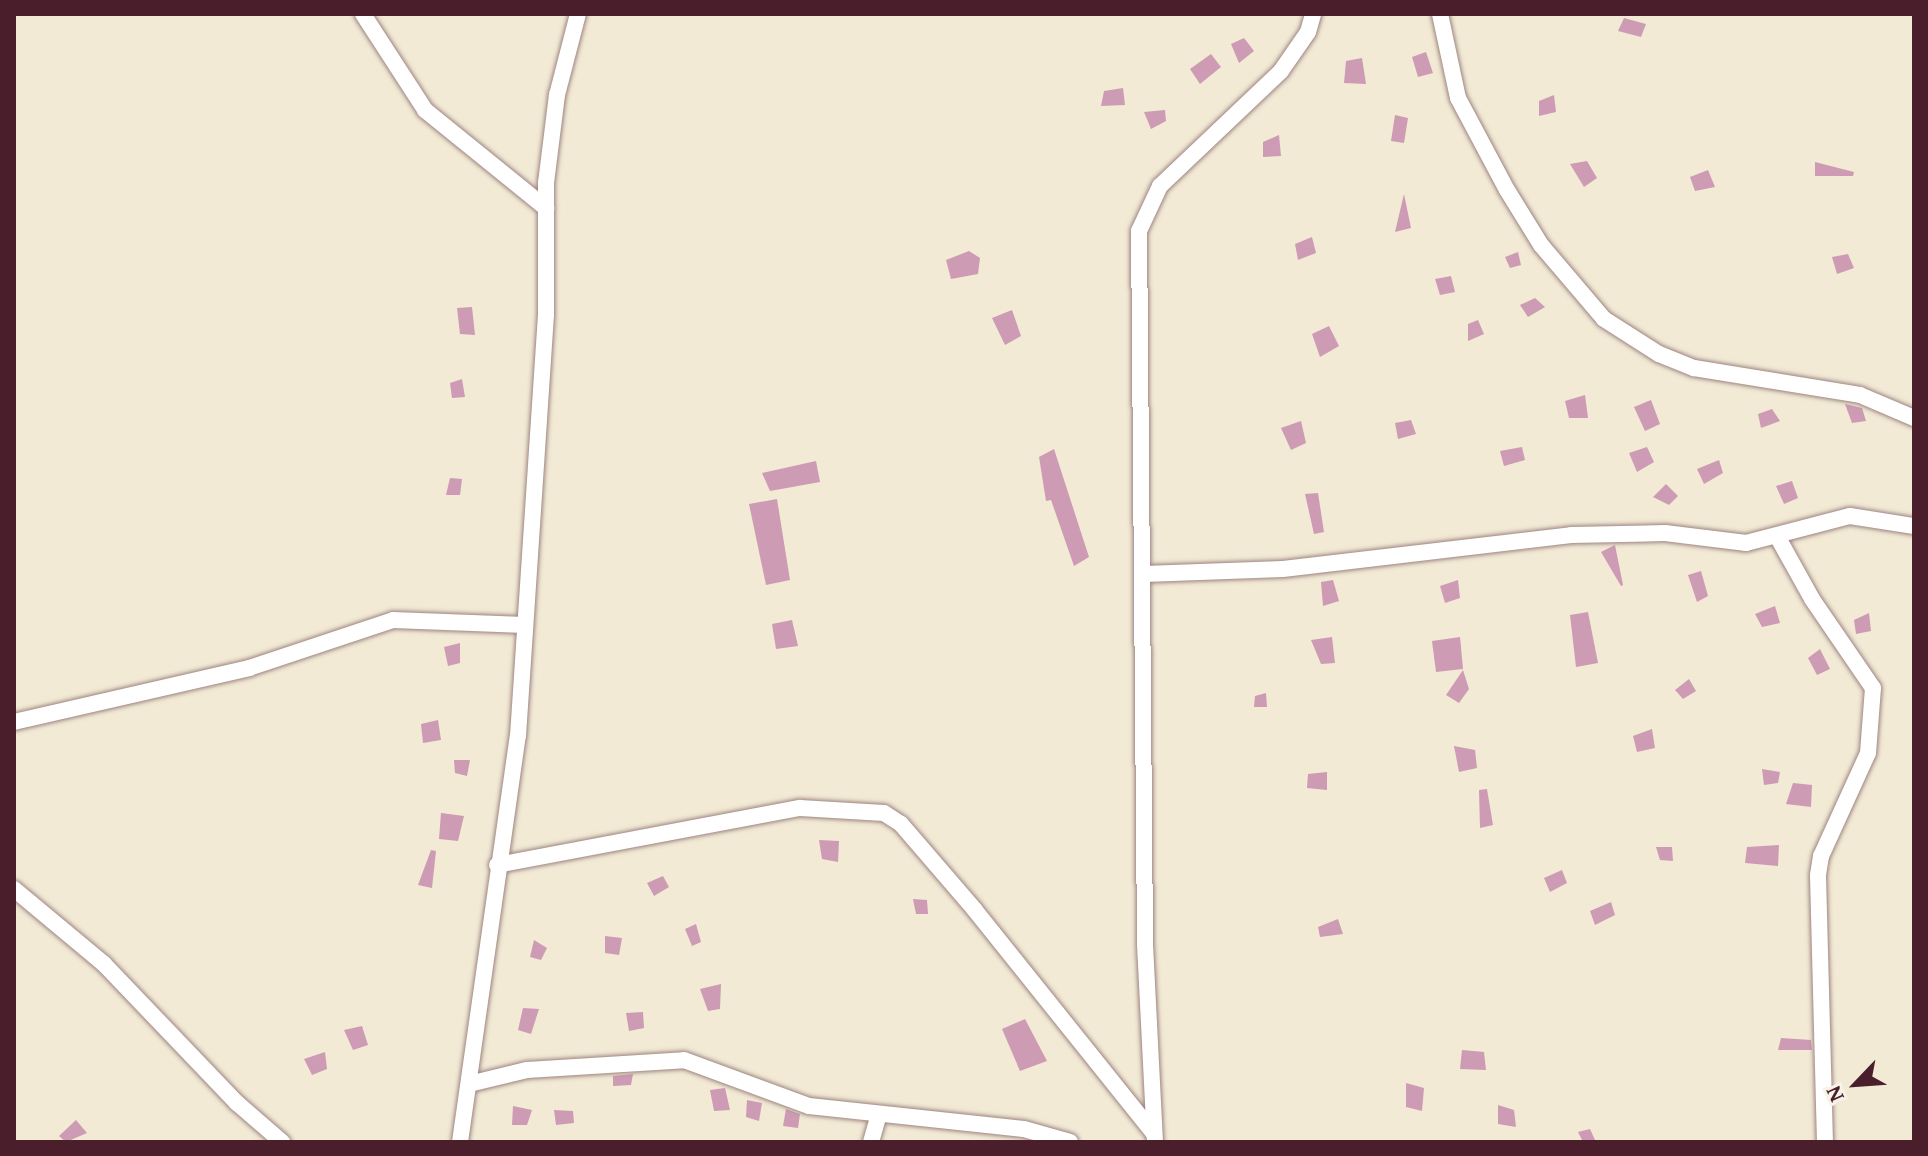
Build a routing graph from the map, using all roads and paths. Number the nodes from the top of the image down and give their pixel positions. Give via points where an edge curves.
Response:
1 (363, 14) edge
2 (578, 14) edge
3 (1313, 14) edge
4 (1440, 14) edge
5 (546, 208) junction
6 (1914, 418) edge
7 (1914, 526) edge
8 (1777, 536) junction
9 (1144, 574) junction
10 (525, 625) junction
11 (14, 722) edge
12 (497, 865) junction
13 (14, 889) edge
14 (469, 1084) junction
15 (878, 1117) junction
16 (1155, 1138) edge
17 (282, 1142) edge
18 (460, 1142) edge
19 (871, 1142) edge
20 (1070, 1142) edge
21 (1825, 1142) edge

1 - 5 street via 425,110
2 - 5 street via 557,95
3 - 9 street via 1308,32 1281,71 1175,169 1144,211 1137,270
4 - 6 street via 1458,98 1493,164 1541,245 1604,319 1659,354 1694,368 1860,395
5 - 10 street via 546,315
7 - 8 street via 1850,516
8 - 9 street via 1729,544 1665,533 1571,535 1283,569
8 - 21 street via 1812,599 1873,688 1868,753 1821,856 1818,876
9 - 16 street via 1145,943
10 - 11 street via 393,620 249,668
10 - 12 street via 518,736
12 - 14 street via 482,1014
12 - 16 street via 800,808 884,813 946,875
13 - 17 street via 104,964 237,1103
14 - 15 street via 527,1070 684,1060 809,1106
14 - 18 street
15 - 19 street
15 - 20 street via 1024,1129

